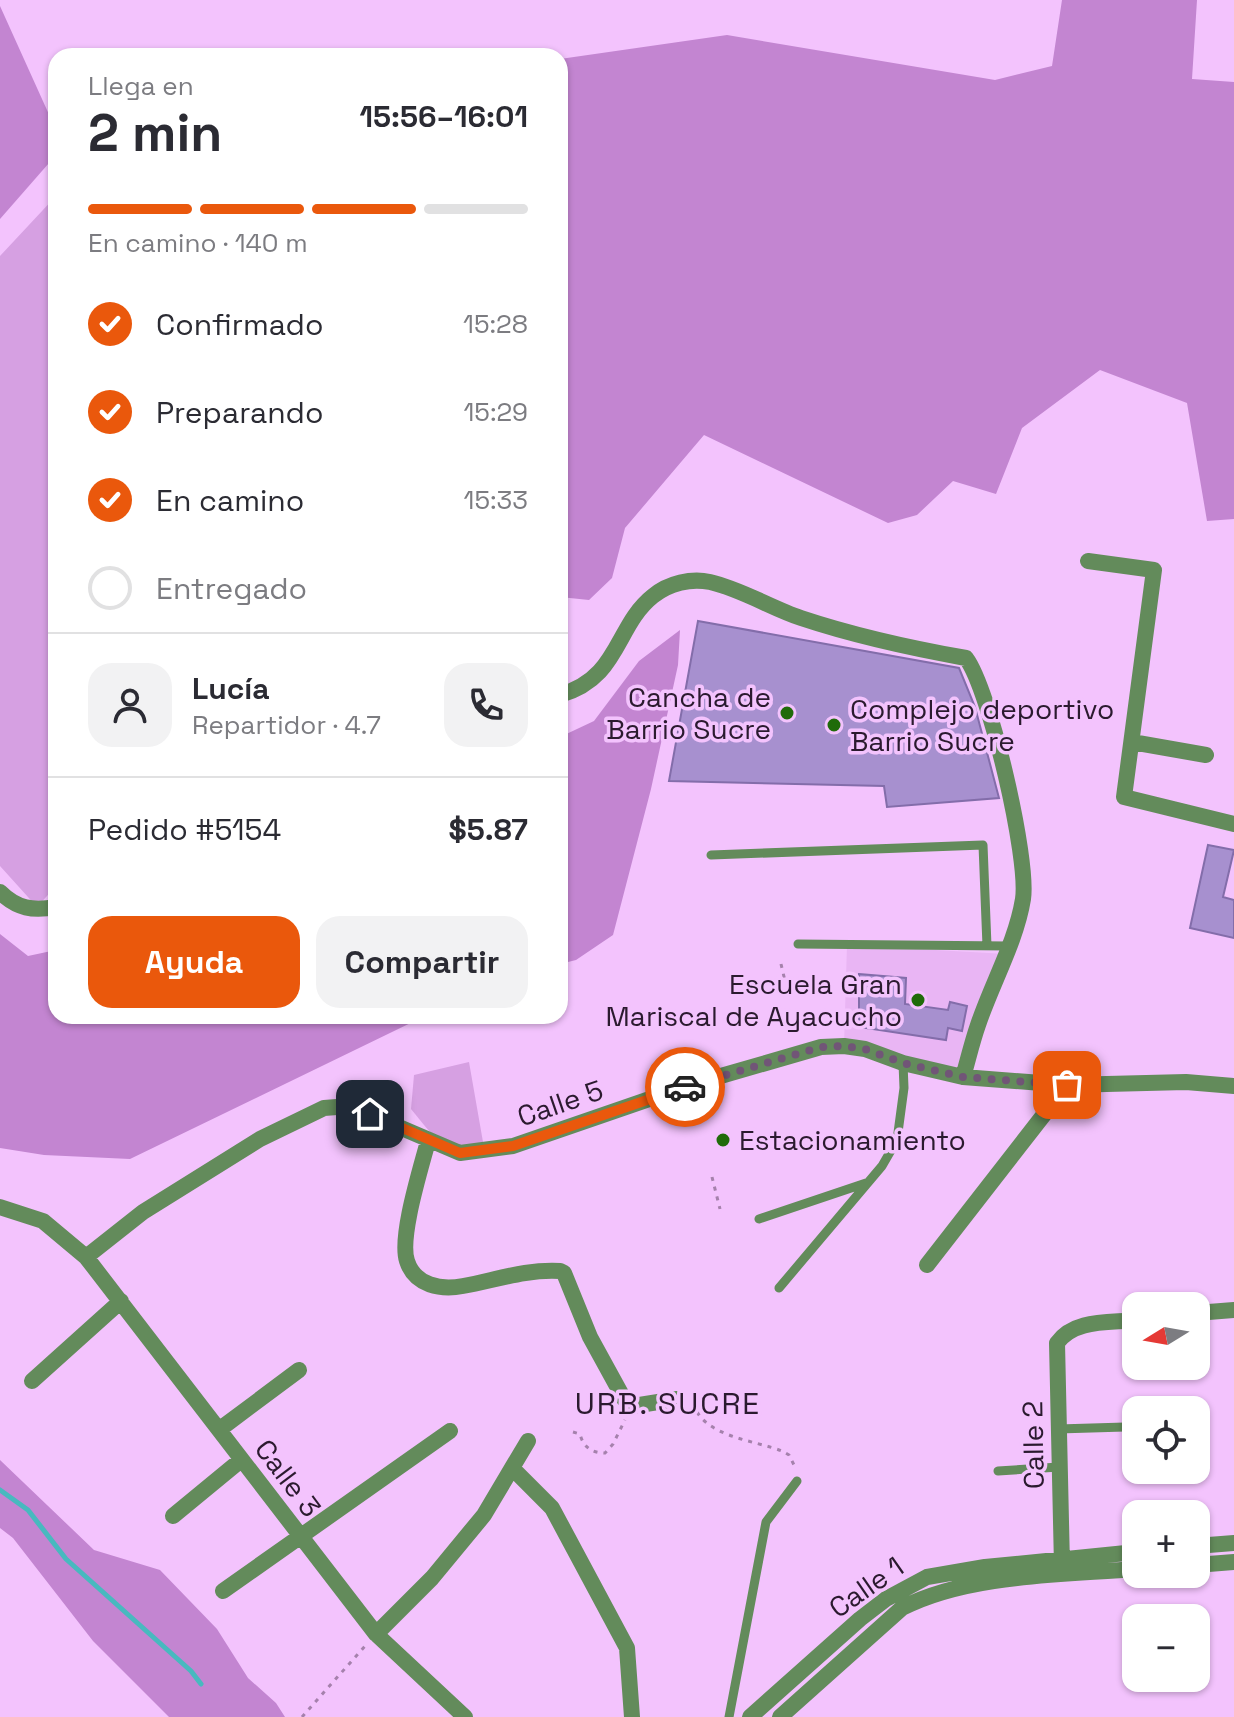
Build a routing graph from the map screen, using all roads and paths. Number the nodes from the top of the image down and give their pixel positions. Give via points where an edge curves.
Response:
1 (1088, 561) dead end
2 (568, 693) edge
3 (1132, 742) junction
4 (1206, 755) dead end
5 (1234, 824) edge
6 (711, 855) dead end
7 (0, 892) edge
8 (48, 908) edge
9 (798, 944) dead end
10 (987, 946) junction
11 (1008, 946) junction
12 (781, 964) dead end
13 (785, 981) dead end
14 (903, 1063) junction
15 (963, 1077) junction
16 (1067, 1085) junction
17 (1234, 1086) edge
18 (428, 1141) junction
19 (712, 1177) dead end
20 (866, 1183) junction
21 (0, 1207) edge
22 (720, 1209) dead end
23 (759, 1219) dead end
24 (86, 1257) junction
25 (927, 1265) dead end
26 (779, 1288) dead end
27 (121, 1301) junction
28 (1234, 1310) edge
29 (1210, 1312) edge
30 (1122, 1321) edge
31 (299, 1370) dead end
32 (32, 1381) dead end
33 (684, 1396) joint
34 (633, 1406) junction
35 (1122, 1427) edge
36 (220, 1429) junction
37 (1058, 1429) junction
38 (450, 1431) dead end
39 (573, 1432) dead end
40 (528, 1441) dead end
41 (241, 1460) junction
42 (795, 1467) dead end
43 (1059, 1467) junction
44 (512, 1468) junction
45 (998, 1471) dead end
46 (797, 1481) dead end
47 (173, 1516) dead end
48 (301, 1538) junction
49 (1234, 1543) edge
50 (1210, 1545) edge
51 (1122, 1555) edge
52 (1234, 1562) edge
53 (1210, 1564) edge
54 (1062, 1567) junction
55 (1122, 1569) edge
56 (223, 1591) dead end
57 (376, 1634) junction
58 (302, 1717) edge
59 (465, 1717) edge
60 (632, 1717) edge
61 (729, 1717) edge
62 (750, 1717) edge
63 (780, 1717) edge

1 - 3 street via 1154,570
2 - 11 street via 612,659 652,596 676,582 709,582 800,618 892,645 966,658 989,710 1020,862 1023,897
3 - 4 street
3 - 5 street via 1124,797
6 - 10 lane via 983,845
7 - 8 street via 23,909
9 - 10 lane
10 - 11 lane
11 - 15 street
12 - 13 path
14 - 15 street, Calle 5
14 - 18 street, Calle 5 via 865,1049 821,1047 513,1146 460,1153
14 - 20 lane via 897,1140
15 - 16 street, Calle 5
16 - 17 street, Calle 5
16 - 25 street
18 - 24 street, Calle 5 via 350,1106 324,1108 195,1179
18 - 34 street via 407,1232 407,1261 419,1279 437,1289 524,1272 564,1273 590,1337
19 - 22 path
20 - 23 lane
20 - 26 lane
21 - 24 street, Calle 3 via 43,1221
24 - 27 street, Calle 3
27 - 32 street
27 - 36 street, Calle 3
28 - 29 street
30 - 37 street, Calle 2 via 1078,1326 1065,1331 1057,1343
31 - 36 street
33 - 34 street
33 - 42 path via 700,1419 729,1435 782,1451
34 - 39 path via 605,1453 589,1449
35 - 37 lane
36 - 41 street, Calle 3
37 - 43 street, Calle 2
38 - 48 street
40 - 44 street
41 - 47 street
41 - 48 street, Calle 3
43 - 45 lane
43 - 54 street, Calle 2
44 - 57 street via 484,1515
44 - 60 street via 552,1508 627,1648
46 - 61 lane via 766,1522
48 - 56 street
48 - 57 street, Calle 3
49 - 50 street
51 - 54 street, Calle 1
52 - 53 street
54 - 55 street, Calle 1
54 - 62 street, Calle 1 via 945,1573 910,1584 860,1619
54 - 63 street, Calle 1 via 925,1596 902,1608
57 - 58 path
57 - 59 street, Calle 3

